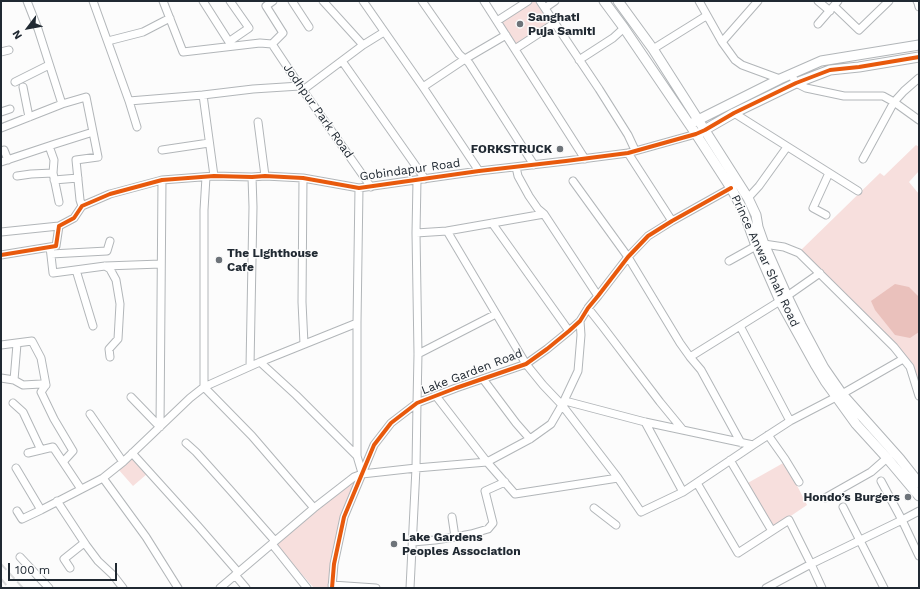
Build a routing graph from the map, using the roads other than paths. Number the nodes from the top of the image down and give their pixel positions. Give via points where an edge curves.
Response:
1 (27, 1) edge
2 (93, 1) edge
3 (163, 1) edge
4 (204, 1) edge
5 (230, 1) edge
6 (273, 1) edge
7 (292, 1) edge
8 (323, 1) edge
9 (363, 1) edge
10 (422, 1) edge
11 (484, 1) edge
12 (528, 1) edge
13 (540, 1) edge
14 (555, 1) edge
15 (604, 1) edge
16 (618, 1) edge
17 (699, 1) edge
18 (758, 1) edge
19 (818, 1) edge
20 (888, 1) edge
21 (917, 1) edge
22 (264, 4) edge
23 (834, 6) edge
24 (919, 7) edge
25 (545, 8) junction
26 (706, 16) junction
27 (170, 18) junction
28 (497, 21) junction
29 (555, 23) junction
30 (818, 24) dead end
31 (309, 27) dead end
32 (624, 28) junction
33 (384, 32) junction
34 (506, 35) junction
35 (108, 41) junction
36 (722, 42) junction
37 (231, 44) junction
38 (272, 44) junction
39 (363, 45) junction
40 (919, 45) edge
41 (515, 49) junction
42 (653, 49) junction
43 (919, 57) edge
44 (465, 59) junction
45 (579, 60) junction
46 (342, 61) junction
47 (49, 65) junction
48 (791, 74) junction
49 (919, 78) edge
50 (780, 79) junction
51 (15, 82) dead end
52 (796, 83) junction
53 (23, 86) dead end
54 (423, 86) junction
55 (301, 88) junction
56 (203, 95) junction
57 (129, 101) junction
58 (894, 102) junction
59 (62, 104) junction
60 (10, 109) dead end
61 (1, 112) edge
62 (734, 113) junction
63 (29, 117) junction
64 (698, 120) junction
65 (919, 120) edge
66 (258, 122) dead end
67 (689, 125) junction
68 (137, 127) dead end
69 (1, 128) edge
70 (705, 130) junction
71 (93, 132) junction
72 (696, 134) junction
73 (209, 143) junction
74 (49, 146) junction
75 (787, 147) junction
76 (4, 150) dead end
77 (162, 150) dead end
78 (632, 151) junction
79 (585, 159) junction
80 (863, 159) dead end
81 (4, 161) edge
82 (534, 165) junction
83 (516, 167) junction
84 (479, 171) junction
85 (53, 173) junction
86 (829, 174) junction
87 (17, 176) dead end
88 (210, 176) junction
89 (265, 176) junction
90 (252, 177) junction
91 (78, 178) junction
92 (303, 178) junction
93 (425, 179) junction
94 (54, 180) junction
95 (162, 180) junction
96 (417, 180) junction
97 (573, 181) dead end
98 (371, 187) junction
99 (359, 188) junction
100 (731, 188) junction
101 (858, 190) dead end
102 (748, 198) junction
103 (59, 202) dead end
104 (82, 206) junction
105 (544, 214) junction
106 (826, 215) dead end
107 (672, 221) junction
108 (492, 223) junction
109 (59, 226) junction
110 (447, 231) junction
111 (1, 232) edge
112 (416, 234) junction
113 (110, 241) dead end
114 (760, 245) junction
115 (51, 251) junction
116 (1, 255) edge
117 (628, 257) junction
118 (729, 261) dead end
119 (161, 264) junction
120 (105, 266) junction
121 (76, 270) junction
122 (820, 273) junction
123 (598, 296) junction
124 (784, 298) junction
125 (588, 308) junction
126 (496, 314) junction
127 (580, 320) junction
128 (357, 324) junction
129 (93, 326) dead end
130 (740, 326) junction
131 (569, 331) junction
132 (17, 344) junction
133 (304, 344) junction
134 (1, 345) edge
135 (418, 354) junction
136 (110, 357) dead end
137 (690, 357) junction
138 (903, 358) junction
139 (260, 362) junction
140 (526, 364) junction
141 (250, 366) junction
142 (1, 378) edge
143 (483, 379) junction
144 (14, 380) junction
145 (46, 385) junction
146 (204, 387) junction
147 (839, 395) junction
148 (436, 396) junction
149 (919, 396) edge
150 (131, 397) dead end
151 (13, 403) dead end
152 (417, 403) junction
153 (563, 404) junction
154 (90, 414) dead end
155 (645, 422) junction
156 (790, 422) junction
157 (160, 427) junction
158 (683, 430) junction
159 (768, 435) junction
160 (530, 439) junction
161 (740, 442) junction
162 (186, 443) dead end
163 (753, 445) junction
164 (42, 450) junction
165 (28, 453) dead end
166 (132, 453) junction
167 (357, 456) junction
168 (887, 458) junction
169 (730, 460) junction
170 (64, 462) junction
171 (123, 462) junction
172 (487, 462) junction
173 (16, 468) dead end
174 (416, 468) junction
175 (362, 474) junction
176 (103, 478) junction
177 (618, 478) junction
178 (881, 481) dead end
179 (504, 482) junction
180 (799, 482) dead end
181 (697, 483) junction
182 (919, 483) edge
183 (81, 489) junction
184 (683, 492) junction
185 (919, 496) edge
186 (825, 498) dead end
187 (57, 501) junction
188 (843, 507) dead end
189 (314, 508) junction
190 (594, 508) dead end
191 (41, 510) junction
192 (17, 511) dead end
193 (919, 511) edge
194 (452, 517) dead end
195 (902, 520) junction
196 (616, 525) dead end
197 (772, 531) junction
198 (455, 537) junction
199 (860, 540) junction
200 (274, 542) junction
201 (413, 542) junction
202 (84, 544) junction
203 (919, 556) edge
204 (20, 557) dead end
205 (812, 564) junction
206 (70, 568) dead end
207 (237, 574) junction
208 (120, 587) edge
209 (332, 587) edge
210 (770, 587) edge
211 (49, 588) edge
212 (178, 588) edge
213 (220, 588) edge
214 (246, 588) edge
215 (307, 588) edge
216 (376, 588) edge
217 (410, 588) edge
218 (822, 588) edge
219 (884, 588) edge

1 - 47 street
2 - 35 street
3 - 27 street
4 - 37 street
5 - 37 street via 249,28
6 - 22 street
7 - 31 street
8 - 39 street
9 - 33 street
10 - 44 street
11 - 28 street
12 - 28 street
13 - 25 street
14 - 25 street
15 - 32 main road, Prince Anwar Shah Road
16 - 42 main road, Prince Anwar Shah Road
17 - 26 street
18 - 36 street
19 - 23 street
20 - 23 street via 859,30
21 - 24 street
22 - 38 street via 283,33
23 - 30 street
25 - 29 street
26 - 36 street
26 - 42 street
27 - 35 street via 143,32
27 - 37 street via 183,52
28 - 34 street
29 - 41 street
29 - 45 street
32 - 45 street
32 - 67 main road, Prince Anwar Shah Road
33 - 39 street
33 - 54 street
34 - 41 street
34 - 44 street
35 - 57 street
36 - 50 street via 735,60 742,65
37 - 38 street
38 - 55 street, Jodhpur Park Road
39 - 46 street
40 - 48 main road via 822,61
41 - 79 street
42 - 64 main road, Prince Anwar Shah Road
43 - 52 main road, Gobindapur Road via 830,70
44 - 54 street
44 - 82 street
45 - 78 street via 628,135
46 - 55 street
46 - 93 street
47 - 51 street
47 - 59 street
48 - 50 main road
48 - 52 street
49 - 58 street
50 - 64 main road
52 - 58 street via 806,88 844,96 883,96
52 - 62 main road, Gobindapur Road
53 - 63 street
54 - 84 street
55 - 56 street via 253,89
55 - 98 street, Jodhpur Park Road
56 - 57 street
56 - 73 street
57 - 68 street
58 - 65 street
58 - 80 street
59 - 63 street
59 - 71 street via 86,97
60 - 61 street
62 - 70 main road, Gobindapur Road
62 - 75 street
63 - 69 street
64 - 67 main road
64 - 70 main road, Prince Anwar Shah Road
66 - 89 street
67 - 72 main road, Prince Anwar Shah Road
70 - 72 main road, Gobindapur Road
70 - 102 main road, Prince Anwar Shah Road
71 - 74 street
71 - 91 street via 98,156 76,160
72 - 78 street, Gobindapur Road
72 - 100 main road, Prince Anwar Shah Road
73 - 77 street
73 - 88 street
74 - 81 street
74 - 85 street via 54,160
75 - 86 street
75 - 102 street
76 - 81 street
78 - 79 street, Gobindapur Road
78 - 107 street
79 - 82 street, Gobindapur Road
82 - 83 street, Gobindapur Road
83 - 84 street, Gobindapur Road
83 - 105 street via 529,196
84 - 93 street, Gobindapur Road
85 - 87 street
85 - 94 street
86 - 101 street
86 - 106 street via 813,208
88 - 90 street, Gobindapur Road
88 - 95 street, Gobindapur Road
88 - 146 street via 204,210
89 - 90 street, Gobindapur Road
89 - 92 street, Gobindapur Road
90 - 141 street
91 - 94 street
91 - 104 street
92 - 99 street, Gobindapur Road
92 - 133 street
93 - 96 street, Gobindapur Road
94 - 103 street
95 - 104 street, Gobindapur Road via 110,194
95 - 119 street
96 - 98 street, Gobindapur Road
96 - 112 street
97 - 117 street
98 - 99 street, Gobindapur Road
99 - 128 street
100 - 107 street, Lake Garden Road
100 - 114 main road, Prince Anwar Shah Road
102 - 114 main road, Prince Anwar Shah Road via 756,215
104 - 109 street, Gobindapur Road via 74,218
105 - 108 street
105 - 123 street
107 - 117 street, Lake Garden Road via 648,236
108 - 110 street
108 - 131 street
109 - 111 street
109 - 115 street via 56,246
110 - 112 street
110 - 126 street
112 - 135 street
113 - 115 street via 107,251
114 - 118 street
114 - 122 street via 784,247 800,253
114 - 124 main road, Prince Anwar Shah Road
115 - 116 street
115 - 121 street via 53,273
117 - 123 street, Lake Garden Road
117 - 137 street
119 - 120 street
119 - 157 street
120 - 121 street
120 - 136 street via 110,269 116,280 120,304 118,339 109,350
121 - 129 street
122 - 124 street
122 - 138 street
123 - 125 street, Lake Garden Road
124 - 130 street
124 - 147 main road, Prince Anwar Shah Road
125 - 127 street, Lake Garden Road
125 - 158 street
126 - 135 street
126 - 140 street
127 - 131 street, Lake Garden Road
127 - 153 street via 578,371
128 - 133 street
128 - 167 street
130 - 137 street
130 - 156 street
131 - 140 street, Lake Garden Road
132 - 134 street
132 - 144 street
132 - 145 street via 32,341 41,358
133 - 139 street
135 - 152 street
137 - 161 street via 701,370
138 - 147 street
138 - 149 street via 910,367
139 - 141 street
139 - 167 street
140 - 143 street, Lake Garden Road
140 - 153 street
141 - 146 street
142 - 144 street
143 - 148 street, Lake Garden Road
143 - 160 street
144 - 145 street via 23,385
145 - 170 street via 41,392 73,451
146 - 157 street
146 - 189 street via 252,436
147 - 156 street
147 - 168 main road, Prince Anwar Shah Road via 856,424
147 - 182 main road, Prince Anwar Shah Road via 900,459
148 - 152 street, Lake Garden Road
148 - 172 street
150 - 157 street
151 - 164 street via 24,412
152 - 174 street
152 - 175 street, Lake Garden Road via 391,423 374,445
153 - 155 street via 569,402
153 - 160 street via 551,424
153 - 177 street
154 - 171 street
155 - 158 street
155 - 184 street
156 - 159 street
157 - 166 street
158 - 161 street
159 - 163 street
159 - 180 street
160 - 172 street
161 - 163 street
162 - 200 street
163 - 169 street
164 - 165 street
164 - 170 street via 53,447
166 - 171 street
166 - 207 street via 198,526
167 - 175 street
168 - 185 main road, Prince Anwar Shah Road
168 - 186 street via 871,472
169 - 181 street
169 - 197 street
170 - 183 street
171 - 176 street
172 - 174 street
172 - 179 street
173 - 191 street
174 - 175 street
174 - 201 street
175 - 189 street via 354,477
175 - 209 street via 344,517
176 - 183 street
176 - 212 street via 146,537
177 - 179 street via 515,494
177 - 184 street via 641,512
178 - 195 street
179 - 198 street via 485,491 493,523 488,529
181 - 184 street
181 - 197 street via 738,553
183 - 187 street
187 - 191 street
187 - 202 street
188 - 199 street
189 - 200 street
190 - 196 street
191 - 192 street via 22,519
193 - 195 street
194 - 198 street
195 - 199 street
195 - 203 street
197 - 205 street via 789,520
198 - 201 street
199 - 205 street
199 - 219 street
200 - 207 street
200 - 215 street
201 - 217 street
202 - 206 street via 64,559
202 - 208 street via 113,575
204 - 211 street
205 - 210 street
205 - 218 street
207 - 213 street
207 - 214 street
209 - 216 street

